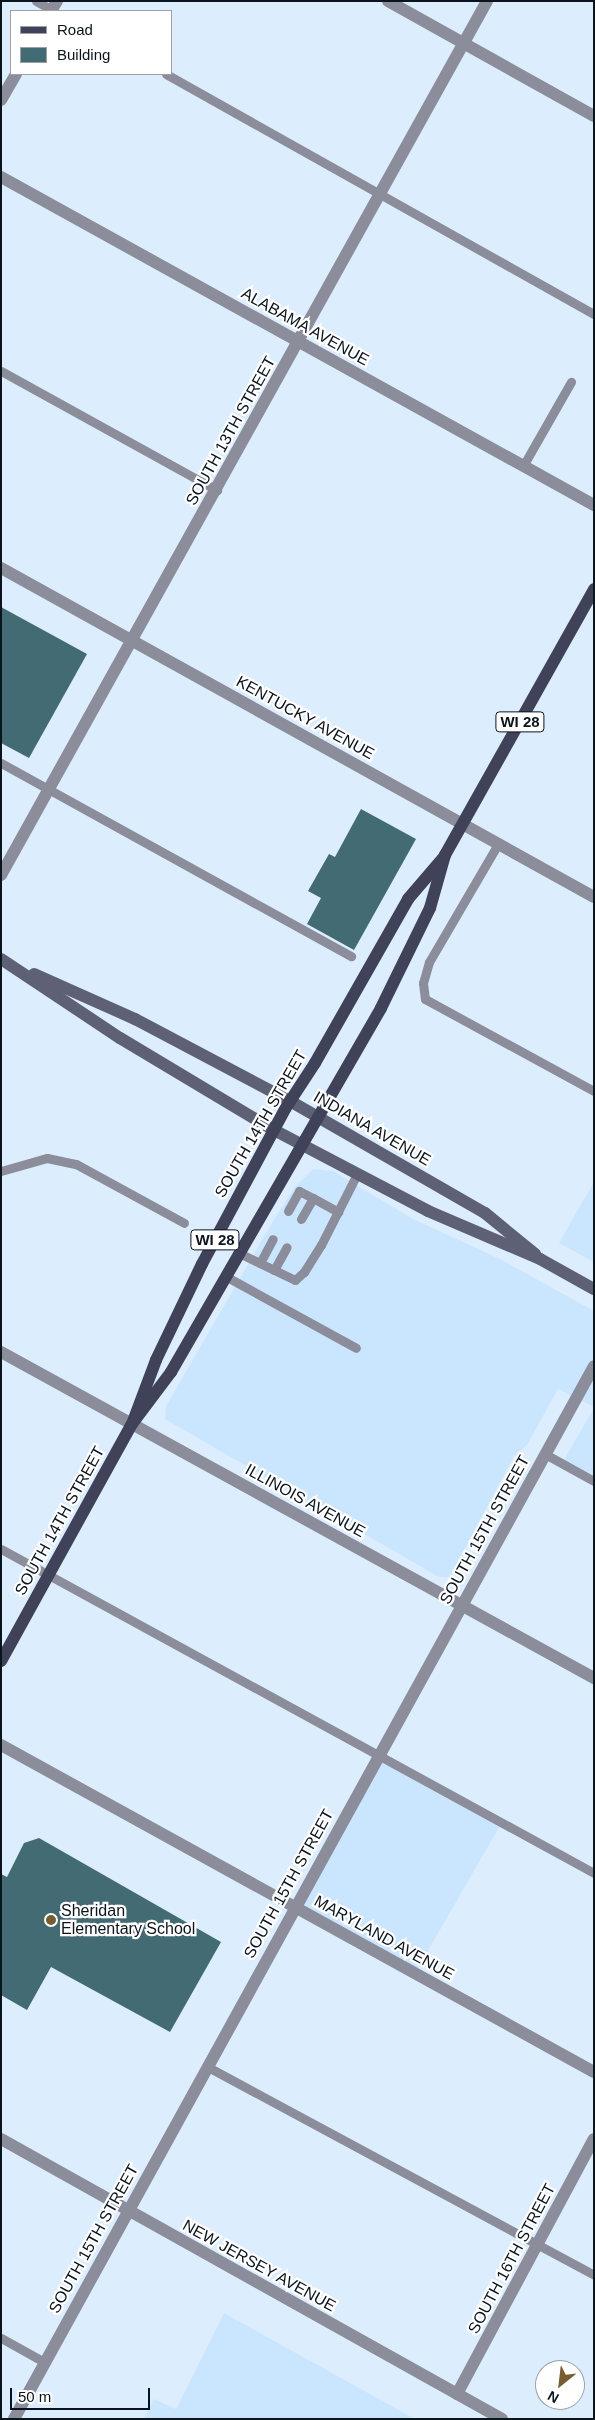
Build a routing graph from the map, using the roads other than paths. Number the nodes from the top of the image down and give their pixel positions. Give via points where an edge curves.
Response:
1 (36, 1) edge
2 (388, 1) edge
3 (487, 1) edge
4 (53, 8) edge
5 (463, 43) junction
6 (15, 75) edge
7 (168, 75) edge
8 (1, 100) edge
9 (594, 116) edge
10 (1, 177) edge
11 (381, 194) junction
12 (594, 314) edge
13 (299, 342) junction
14 (1, 371) edge
15 (571, 382) dead end
16 (523, 466) junction
17 (217, 490) junction
18 (594, 505) edge
19 (1, 568) edge
20 (594, 589) edge
21 (133, 641) junction
22 (1, 763) edge
23 (49, 790) junction
24 (498, 844) junction
25 (445, 856) junction
26 (1, 875) edge
27 (594, 897) edge
28 (351, 956) dead end
29 (1, 959) edge
30 (16, 967) junction
31 (594, 1091) edge
32 (290, 1101) junction
33 (318, 1118) junction
34 (274, 1130) junction
35 (302, 1146) junction
36 (1, 1171) edge
37 (357, 1174) junction
38 (313, 1198) junction
39 (288, 1211) dead end
40 (338, 1212) junction
41 (301, 1219) dead end
42 (184, 1223) dead end
43 (273, 1239) dead end
44 (286, 1247) dead end
45 (241, 1254) junction
46 (540, 1259) junction
47 (260, 1263) junction
48 (274, 1270) junction
49 (227, 1277) junction
50 (594, 1289) edge
51 (356, 1348) dead end
52 (1, 1352) edge
53 (594, 1366) edge
54 (132, 1424) junction
55 (545, 1454) junction
56 (594, 1481) edge
57 (1, 1549) edge
58 (48, 1575) junction
59 (462, 1606) junction
60 (1, 1661) edge
61 (594, 1678) edge
62 (1, 1745) edge
63 (378, 1757) junction
64 (594, 1873) edge
65 (295, 1908) junction
66 (208, 2067) junction
67 (594, 2072) edge
68 (1, 2139) edge
69 (594, 2139) edge
70 (127, 2212) junction
71 (539, 2245) junction
72 (594, 2275) edge
73 (1, 2338) edge
74 (46, 2363) junction
75 (457, 2394) junction
76 (14, 2419) edge
77 (502, 2419) edge

1 - 4 lane
2 - 5 street
3 - 5 street, SOUTH 13TH STREET
5 - 9 street
5 - 11 street, SOUTH 13TH STREET
6 - 8 street
7 - 11 lane
10 - 13 street, ALABAMA AVENUE
11 - 12 lane
11 - 13 street, SOUTH 13TH STREET
13 - 16 street, ALABAMA AVENUE
13 - 17 street, SOUTH 13TH STREET
14 - 17 lane
15 - 16 lane
16 - 18 street, ALABAMA AVENUE
17 - 21 street, SOUTH 13TH STREET
19 - 21 street, KENTUCKY AVENUE
20 - 25 main road, SOUTH 14TH STREET / WI 28
21 - 23 street, SOUTH 13TH STREET
21 - 24 street, KENTUCKY AVENUE
22 - 23 lane
23 - 26 street, SOUTH 13TH STREET
23 - 28 lane
24 - 27 street, KENTUCKY AVENUE
24 - 31 lane via 430,962 423,983 425,999
25 - 32 main road, SOUTH 14TH STREET / WI 28 via 408,899
25 - 33 main road, SOUTH 14TH STREET / WI 28 via 436,891 422,924 381,1008
29 - 30 main road, INDIANA AVENUE
30 - 32 main road, INDIANA AVENUE via 144,1023
30 - 34 main road, INDIANA AVENUE via 120,1038
32 - 33 main road, INDIANA AVENUE
32 - 34 main road, SOUTH 14TH STREET / WI 28
33 - 35 main road, SOUTH 14TH STREET / WI 28
33 - 46 main road, INDIANA AVENUE via 485,1212
34 - 35 main road, INDIANA AVENUE
34 - 54 main road, SOUTH 14TH STREET / WI 28 via 165,1341
35 - 37 main road, INDIANA AVENUE
35 - 45 main road, SOUTH 14TH STREET / WI 28
36 - 42 lane via 47,1158 76,1164
37 - 40 lane
37 - 46 main road, INDIANA AVENUE via 464,1228
38 - 39 lane via 299,1190
38 - 40 lane
38 - 41 lane
40 - 48 lane via 304,1272 295,1280
43 - 47 lane
44 - 48 lane
45 - 47 lane
45 - 49 main road, SOUTH 14TH STREET / WI 28
46 - 50 main road, INDIANA AVENUE
47 - 48 lane
49 - 51 lane
49 - 54 main road, SOUTH 14TH STREET / WI 28 via 162,1386
52 - 54 street, ILLINOIS AVENUE
53 - 55 street, SOUTH 15TH STREET
54 - 58 main road, SOUTH 14TH STREET / WI 28
54 - 59 street, ILLINOIS AVENUE
55 - 56 lane
55 - 59 street, SOUTH 15TH STREET
57 - 58 lane
58 - 60 main road, SOUTH 14TH STREET / WI 28
58 - 63 lane
59 - 61 street, ILLINOIS AVENUE
59 - 63 street, SOUTH 15TH STREET
62 - 65 street, MARYLAND AVENUE
63 - 64 lane
63 - 65 street, SOUTH 15TH STREET
65 - 66 street, SOUTH 15TH STREET
65 - 67 street, MARYLAND AVENUE
66 - 70 street, SOUTH 15TH STREET
66 - 71 lane
68 - 70 street, NEW JERSEY AVENUE
69 - 71 street, SOUTH 16TH STREET
70 - 74 street, SOUTH 15TH STREET
70 - 75 street, NEW JERSEY AVENUE
71 - 72 lane
71 - 75 street, SOUTH 16TH STREET
73 - 74 lane
74 - 76 street, SOUTH 15TH STREET
75 - 77 street, NEW JERSEY AVENUE

